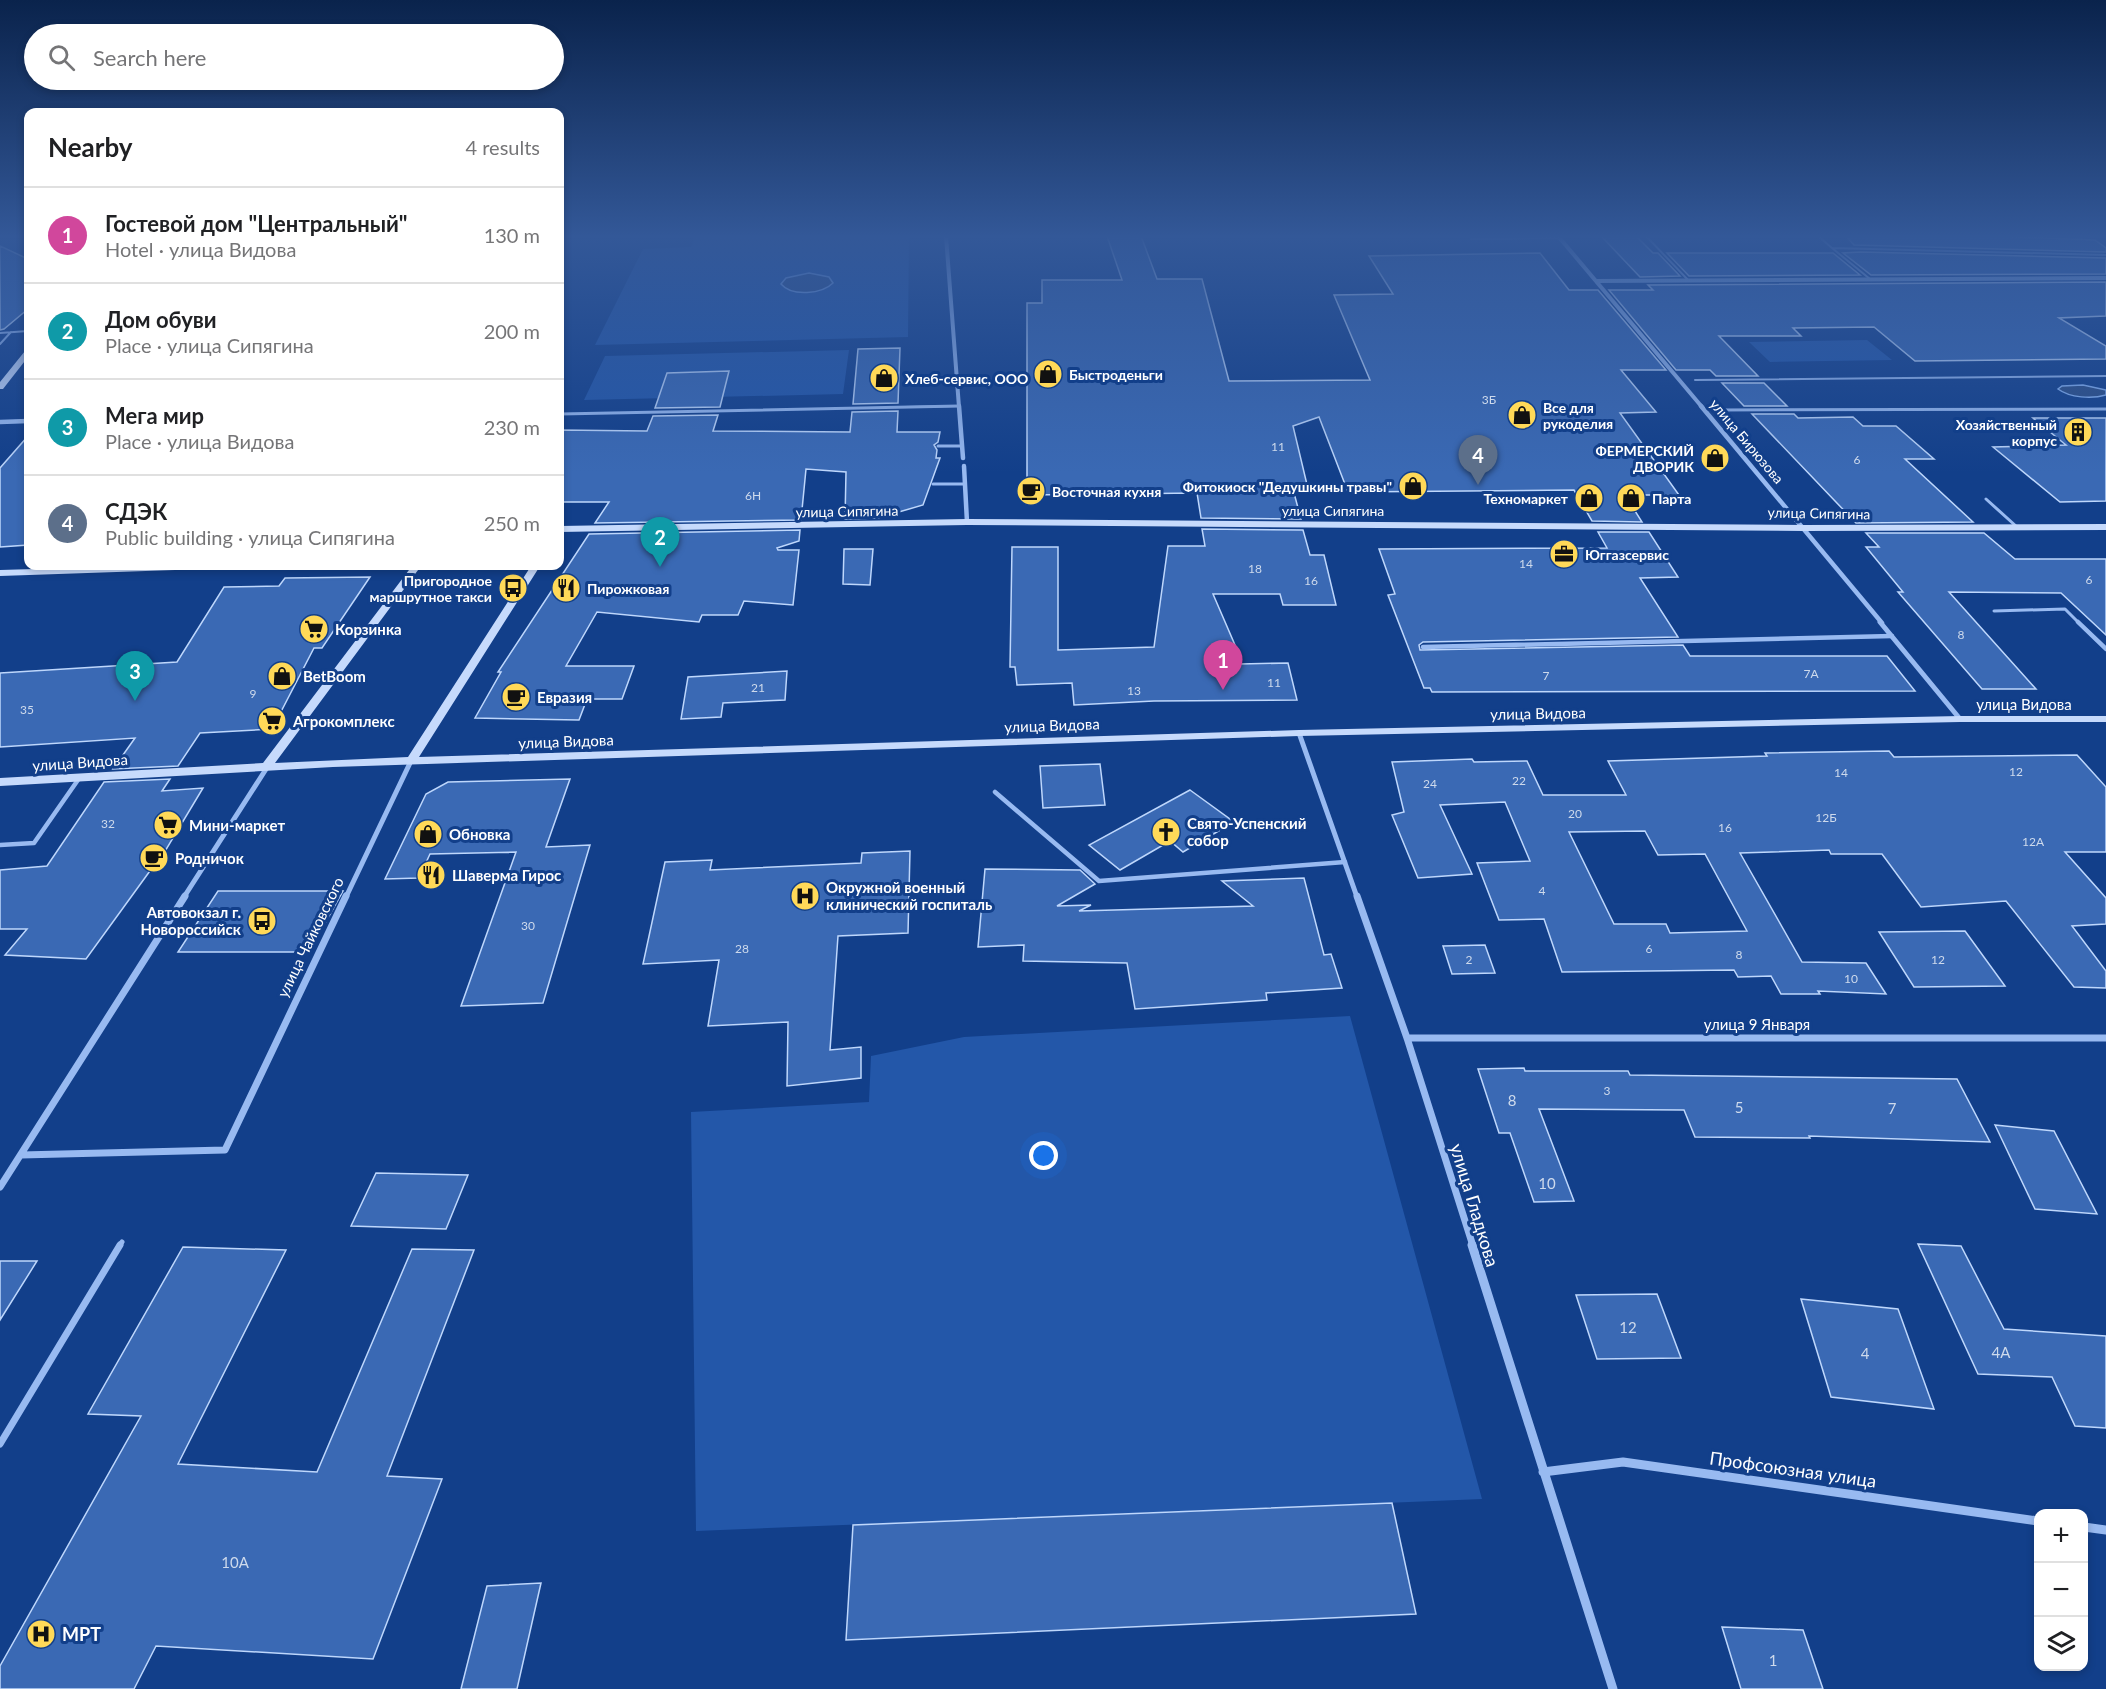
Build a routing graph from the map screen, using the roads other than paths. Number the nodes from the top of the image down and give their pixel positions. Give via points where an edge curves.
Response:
1 (952, 315) edge
2 (1624, 315) edge
3 (24, 331) edge
4 (11, 332) junction
5 (0, 333) edge
6 (0, 344) edge
7 (24, 358) edge
8 (2106, 376) edge
9 (1695, 380) dead end
10 (0, 387) edge
11 (959, 406) junction
12 (2106, 409) edge
13 (1718, 410) dead end
14 (564, 414) edge
15 (0, 422) edge
16 (24, 422) edge
17 (938, 446) dead end
18 (962, 446) junction
19 (963, 458) dead end
20 (964, 466) dead end
21 (933, 484) dead end
22 (964, 484) junction
23 (1986, 499) dead end
24 (967, 522) junction
25 (2017, 527) junction
26 (2106, 527) edge
27 (1804, 528) junction
28 (564, 529) edge
29 (87, 570) edge
30 (413, 570) edge
31 (532, 570) edge
32 (0, 573) edge
33 (1994, 611) dead end
34 (1892, 636) junction
35 (1423, 647) dead end
36 (2106, 649) edge
37 (1960, 719) junction
38 (2106, 719) edge
39 (1299, 733) junction
40 (411, 761) junction
41 (268, 765) junction
42 (80, 777) junction
43 (0, 782) edge
44 (995, 792) dead end
45 (0, 845) edge
46 (1345, 862) junction
47 (1407, 1038) junction
48 (2106, 1038) edge
49 (21, 1155) junction
50 (0, 1188) edge
51 (122, 1242) dead end
52 (0, 1444) edge
53 (1543, 1472) junction
54 (2034, 1520) edge
55 (2088, 1528) edge
56 (2106, 1530) edge
57 (1612, 1689) edge

1 - 11 street
2 - 27 street, улица Бирюзова
3 - 4 lane
4 - 5 lane
4 - 6 lane
7 - 10 street
8 - 9 lane
11 - 14 lane
11 - 18 street
12 - 13 lane
15 - 16 street
17 - 18 lane
18 - 19 street
20 - 22 street
21 - 22 lane
22 - 24 street
23 - 25 lane
24 - 27 street, улица Сипягина
24 - 28 street, улица Сипягина
25 - 26 street, улица Сипягина
25 - 27 street, улица Сипягина
27 - 34 street, улица Бирюзова
29 - 32 street
30 - 41 street
31 - 40 street, улица Чайковского
33 - 36 lane via 2065,609
34 - 35 lane
34 - 37 street, улица Бирюзова
37 - 38 street, улица Видова
37 - 39 street, улица Видова
39 - 40 street, улица Видова
39 - 46 street, улица Гладкова
40 - 41 street, улица Видова
40 - 49 street, улица Чайковского via 225,1150
41 - 42 street, улица Видова
41 - 49 street
42 - 43 street, улица Видова
42 - 45 lane via 34,843
44 - 46 lane via 1099,881
46 - 47 street, улица Гладкова
47 - 48 street, улица 9 Января
47 - 53 street, улица Гладкова
49 - 50 street
51 - 52 lane
53 - 54 street, Профсоюзная улица via 1623,1462
53 - 57 street, улица Гладкова
55 - 56 street

